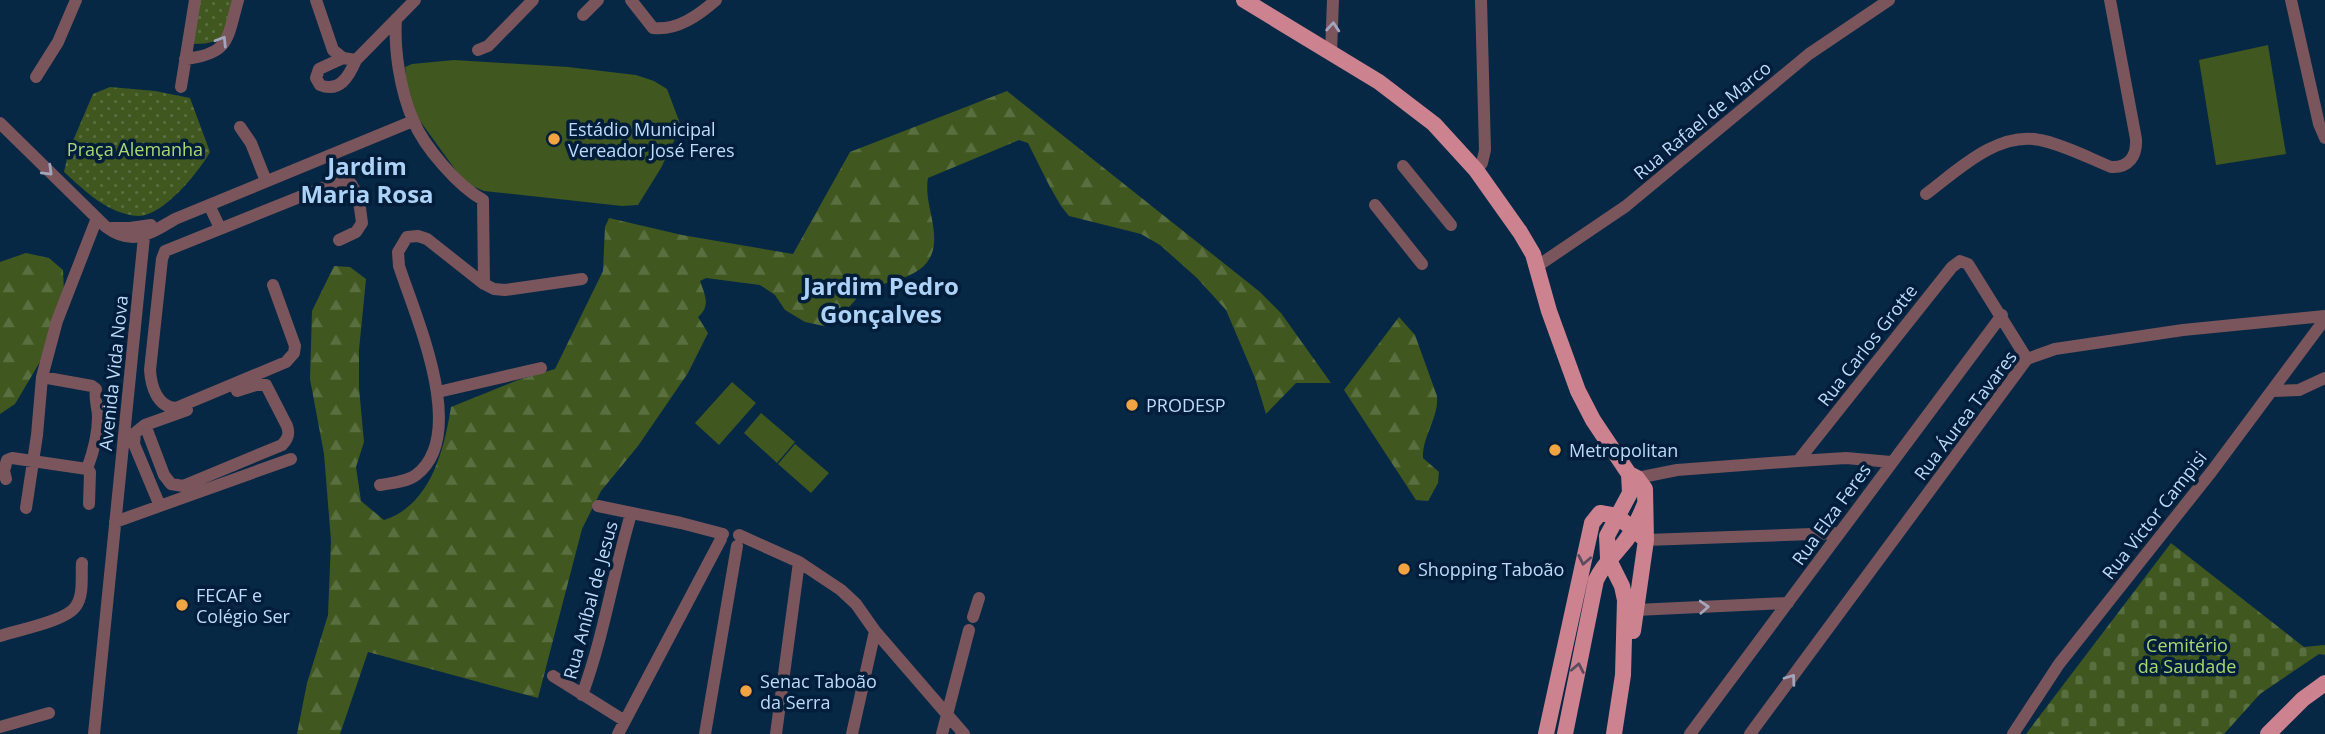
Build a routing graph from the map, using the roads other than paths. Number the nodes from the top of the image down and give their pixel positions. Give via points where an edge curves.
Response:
1 (195, 0) edge
2 (238, 0) edge
3 (317, 0) edge
4 (415, 0) edge
5 (533, 0) edge
6 (598, 0) edge
7 (716, 0) edge
8 (1244, 0) edge
9 (1333, 0) edge
10 (1889, 0) edge
11 (2110, 0) edge
12 (2291, 0) edge
13 (74, 1) edge
14 (1479, 2) edge
15 (636, 3) edge
16 (583, 15) dead end
17 (396, 19) junction
18 (478, 50) dead end
19 (1331, 53) junction
20 (185, 59) junction
21 (36, 77) dead end
22 (181, 87) dead end
23 (413, 121) junction
24 (0, 123) edge
25 (240, 127) dead end
26 (2325, 138) edge
27 (1482, 159) junction
28 (1403, 166) dead end
29 (266, 181) junction
30 (1926, 194) dead end
31 (209, 205) junction
32 (1375, 205) dead end
33 (102, 223) junction
34 (1451, 225) dead end
35 (220, 228) junction
36 (145, 232) junction
37 (339, 240) dead end
38 (1527, 243) junction
39 (1561, 251) junction
40 (1422, 264) dead end
41 (1536, 267) junction
42 (582, 279) dead end
43 (484, 284) junction
44 (273, 285) dead end
45 (2002, 315) junction
46 (2325, 317) edge
47 (2027, 359) junction
48 (541, 369) dead end
49 (43, 377) junction
50 (2325, 379) edge
51 (2272, 391) junction
52 (438, 392) junction
53 (145, 425) junction
54 (291, 459) dead end
55 (33, 461) junction
56 (1798, 461) junction
57 (1891, 462) junction
58 (87, 469) junction
59 (6, 479) dead end
60 (1632, 479) junction
61 (380, 485) dead end
62 (89, 504) dead end
63 (160, 506) junction
64 (598, 506) dead end
65 (26, 508) dead end
66 (631, 514) junction
67 (1617, 516) junction
68 (116, 522) junction
69 (1839, 533) junction
70 (1640, 535) junction
71 (722, 536) junction
72 (738, 540) junction
73 (1608, 558) junction
74 (799, 562) junction
75 (82, 563) dead end
76 (979, 598) dead end
77 (1591, 602) junction
78 (1788, 603) junction
79 (1630, 605) junction
80 (876, 631) junction
81 (0, 636) edge
82 (553, 676) dead end
83 (2322, 687) edge
84 (582, 695) junction
85 (49, 713) dead end
86 (947, 714) junction
87 (625, 720) junction
88 (0, 727) edge
89 (94, 734) edge
90 (618, 734) edge
91 (705, 734) edge
92 (776, 734) edge
93 (852, 734) edge
94 (942, 734) edge
95 (964, 734) edge
96 (1546, 734) edge
97 (1565, 734) edge
98 (1614, 734) edge
99 (1690, 734) edge
100 (1750, 734) edge
101 (2013, 734) edge
102 (2268, 734) edge

1 - 20 street
20 -> 2 street via 205,57 219,49
3 - 17 street via 333,50 349,59
4 - 17 street
5 - 18 street via 488,46
6 - 16 street
7 - 15 street via 702,13 667,30 653,28
8 - 19 main road
19 -> 9 street
10 - 39 street, Rua Rafael de Marco via 1809,54 1626,206
11 - 30 street via 2136,139 2132,160 2111,167 2040,140 2012,141 1989,149
12 - 26 street
13 - 21 street via 58,42
14 - 27 street
17 - 23 street via 401,78
19 - 27 main road via 1412,106 1462,152
20 - 22 street
23 - 29 street
23 - 43 street via 459,183 483,200
24 -> 33 street
25 - 29 street
27 - 38 main road via 1492,192
28 - 34 street
29 - 31 street
31 - 35 street
31 - 36 street
32 - 40 street
33 - 36 street via 124,237
33 - 49 street via 57,321
35 - 37 street via 342,180 354,187 362,223 356,232
35 - 44 street via 169,248 163,255 150,370 151,385 161,401 176,408 290,358 295,346
36 - 68 street, Avenida Vida Nova
38 - 39 street via 1541,250
38 - 41 main road
39 - 41 street, Rua Rafael de Marco
41 - 60 main road via 1578,391
42 - 43 street via 505,290
43 - 52 street via 427,239 407,237 398,252
45 - 47 street
45 - 56 street, Rua Carlos Grotte via 1968,264 1960,261
45 - 57 street, Rua Elza Feres
46 - 47 street, Rua Áurea Tavares via 2183,330 2055,349
46 - 51 street, Rua Victor Campisi
100 -> 47 street, Rua Áurea Tavares
48 - 52 street
49 - 55 street
49 - 58 street via 96,389 97,432
50 - 51 street via 2299,390
51 - 101 street, Rua Victor Campisi via 2059,664
52 - 61 street via 437,448 428,464 414,478
53 - 53 street via 261,384 269,389 289,432 282,445 178,486 164,475
53 - 63 street via 135,433 134,444
54 - 63 street
55 - 58 street
55 - 59 street via 7,460
55 - 65 street
56 - 57 street via 1846,458
56 - 60 street via 1677,470
57 - 69 street, Rua Elza Feres
58 - 62 street
60 - 67 main road
60 - 70 main road via 1645,489
63 - 68 street
64 - 66 street
66 - 71 street
66 - 84 street, Rua Aníbal de Jesus
67 - 70 main road
67 - 73 main road via 1606,536
67 -> 96 main road via 1600,513 1589,530
68 - 89 street, Avenida Vida Nova
69 - 70 street
69 - 78 street, Rua Elza Feres
70 - 73 main road
70 - 79 main road
71 - 72 street via 727,546
71 - 87 street
72 - 74 street
72 - 91 street
73 - 77 main road
73 - 79 main road
74 - 80 street via 841,590
74 - 92 street
75 - 81 street via 79,600 72,611
76 - 86 street
77 - 79 main road via 1607,587
97 -> 77 main road
79 -> 78 street
78 - 99 street, Rua Elza Feres
79 - 98 main road
80 - 86 street
80 - 93 street
82 - 84 street
83 - 102 main road
84 - 87 street
85 - 88 street
86 - 94 street
86 - 95 street
87 - 90 street

